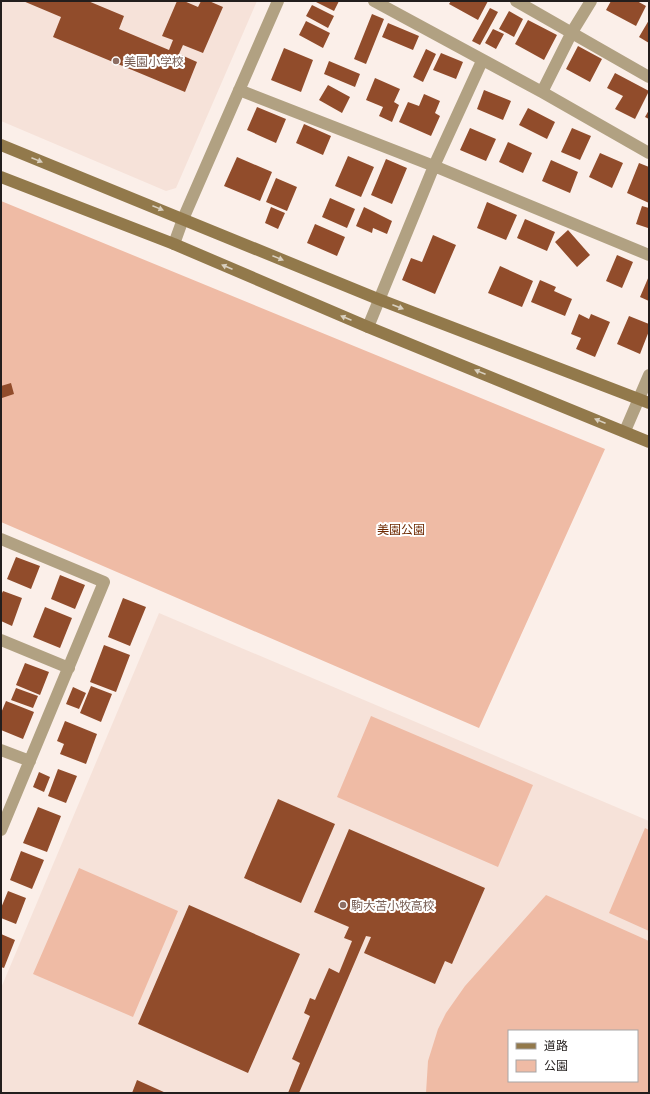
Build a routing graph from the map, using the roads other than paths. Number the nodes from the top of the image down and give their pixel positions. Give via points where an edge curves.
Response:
1 (278, 1) edge
2 (374, 1) edge
3 (516, 1) edge
4 (591, 1) edge
5 (572, 32) junction
6 (482, 61) junction
7 (649, 77) edge
8 (239, 90) junction
9 (542, 92) junction
10 (1, 145) edge
11 (649, 153) edge
12 (434, 166) junction
13 (1, 176) edge
14 (183, 219) junction
15 (174, 244) junction
16 (649, 255) edge
17 (378, 299) junction
18 (368, 327) junction
19 (649, 375) edge
20 (645, 401) edge
21 (625, 431) junction
22 (649, 442) edge
23 (1, 539) edge
24 (1, 640) edge
25 (69, 668) junction
26 (1, 750) edge
27 (30, 761) junction
28 (1, 830) edge

1 - 8 street
2 - 6 street
3 - 5 street
4 - 5 street
5 - 7 street
5 - 9 street
6 - 9 street
6 - 12 street
8 - 12 street
8 - 14 street
9 - 11 street
10 -> 14 street
12 - 16 street
12 - 17 street
13 - 15 street
14 - 15 street
14 -> 17 street
18 -> 15 street
17 - 18 street
17 -> 20 street
21 -> 18 street
19 - 20 street
20 - 21 street
21 - 22 street
23 - 25 street via 104,582
24 - 25 street
25 - 27 street
26 - 27 street
27 - 28 street

